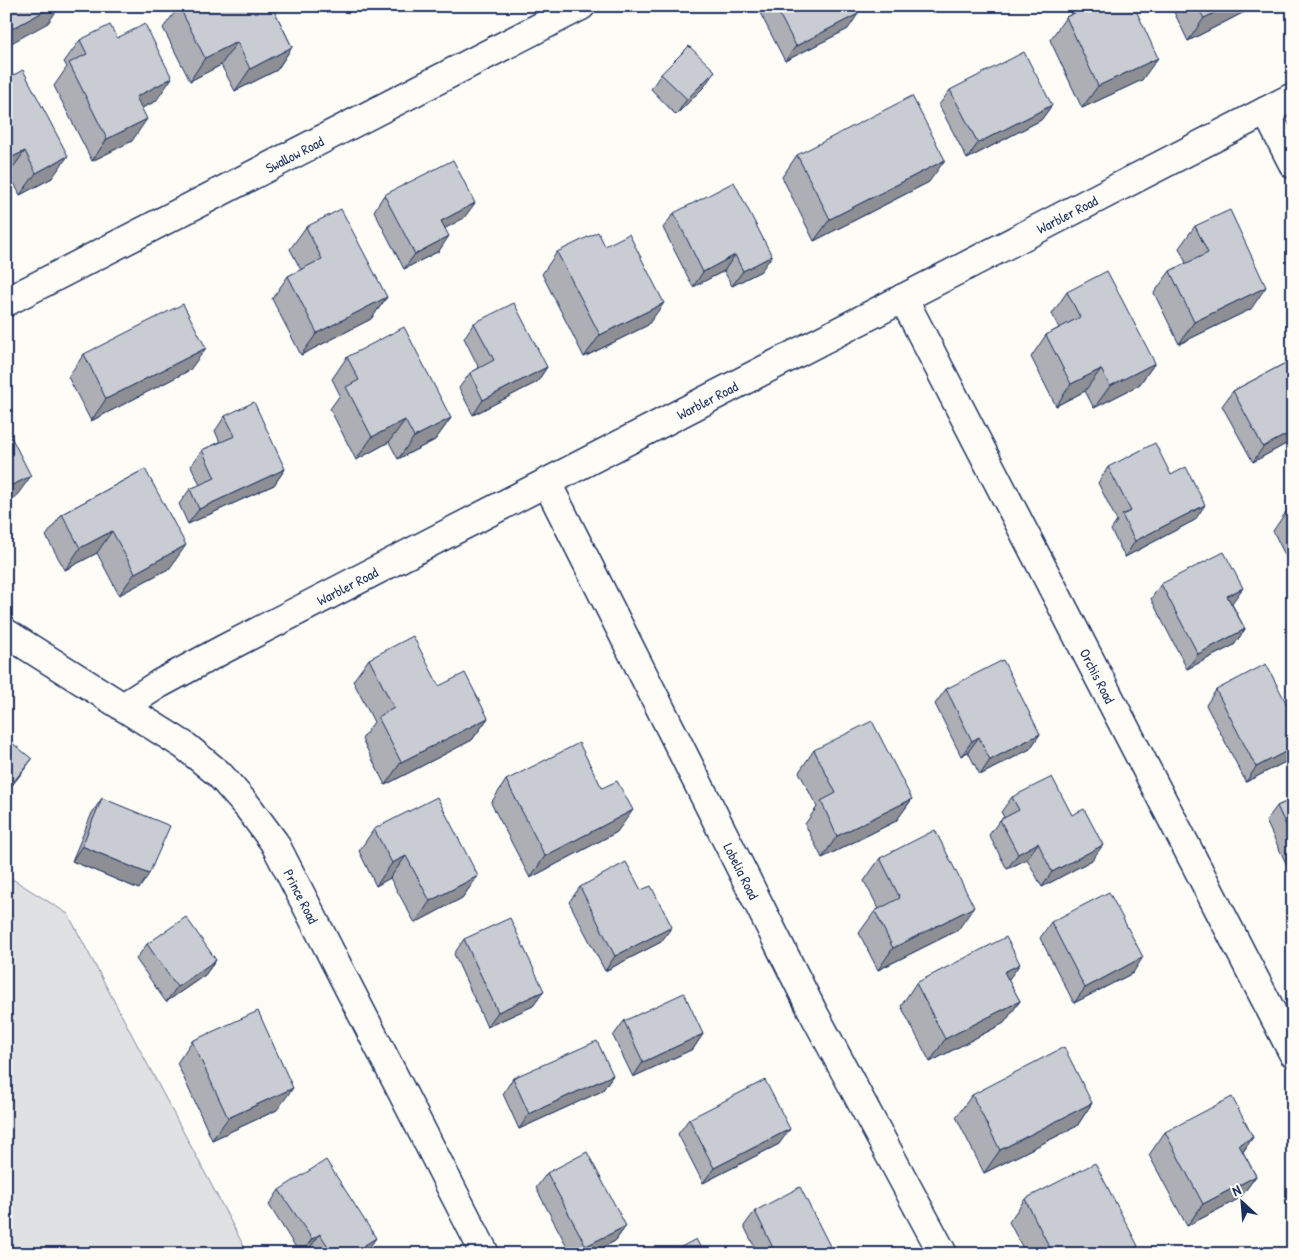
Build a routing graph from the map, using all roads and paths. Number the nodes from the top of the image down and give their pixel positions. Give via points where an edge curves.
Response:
1 (581, 6) edge
2 (1293, 97) edge
3 (1266, 111) junction
4 (1293, 164) edge
5 (903, 298) junction
6 (6, 302) edge
7 (547, 483) junction
8 (6, 633) edge
9 (123, 707) junction
10 (1293, 1053) edge
11 (485, 1254) edge
12 (943, 1254) edge

1 - 6 street, Swallow Road
2 - 3 street, Warbler Road
3 - 4 street
3 - 5 street, Warbler Road
5 - 7 street, Warbler Road
5 - 10 street, Orchis Road
7 - 9 street, Warbler Road via 222,650
7 - 12 street, Lobelia Road via 813,1012
8 - 9 street, Prince Road
9 - 11 street, Prince Road via 185,746 219,774 274,842

